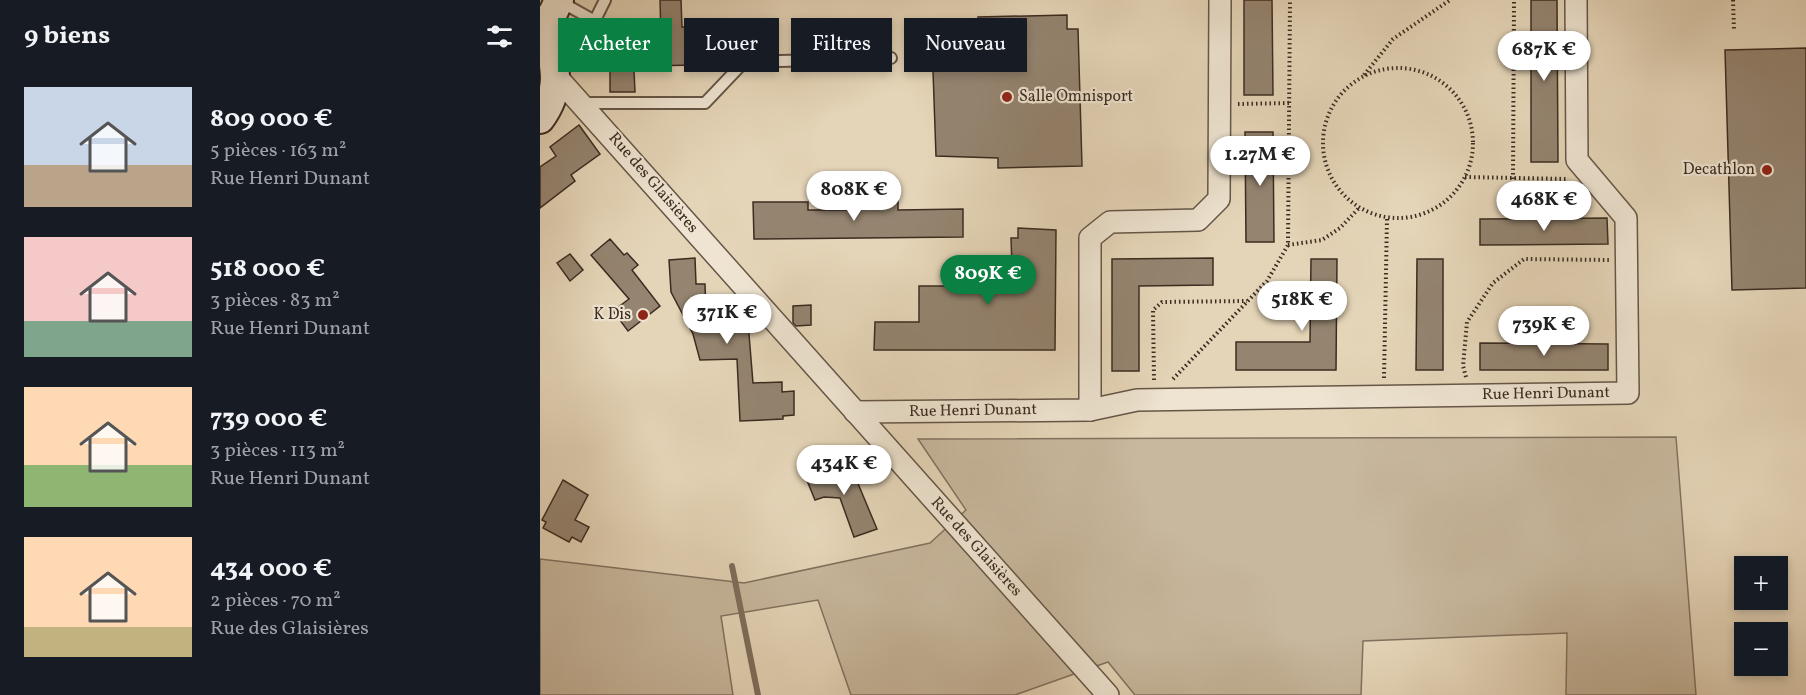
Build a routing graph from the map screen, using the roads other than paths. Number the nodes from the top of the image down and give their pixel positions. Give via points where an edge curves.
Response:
1 (606, 0) edge
2 (1220, 0) edge
3 (1576, 0) edge
4 (551, 13) edge
5 (578, 18) edge
6 (597, 18) edge
7 (791, 61) edge
8 (548, 68) edge
9 (583, 103) junction
10 (540, 119) edge
11 (1090, 410) junction
12 (855, 412) junction
13 (1108, 695) edge

1 - 6 lane
2 - 11 street via 1218,199 1198,220 1110,222 1090,238
3 - 11 street, Rue Henri Dunant via 1577,160 1626,218 1628,393 1137,400
4 - 5 lane
4 - 8 main road
7 - 9 lane via 744,62 705,104
8 - 9 street, Rue des Glaisières
8 - 10 main road via 556,87 550,106
9 - 12 street, Rue des Glaisières
11 - 12 street, Rue Henri Dunant
12 - 13 street, Rue des Glaisières

